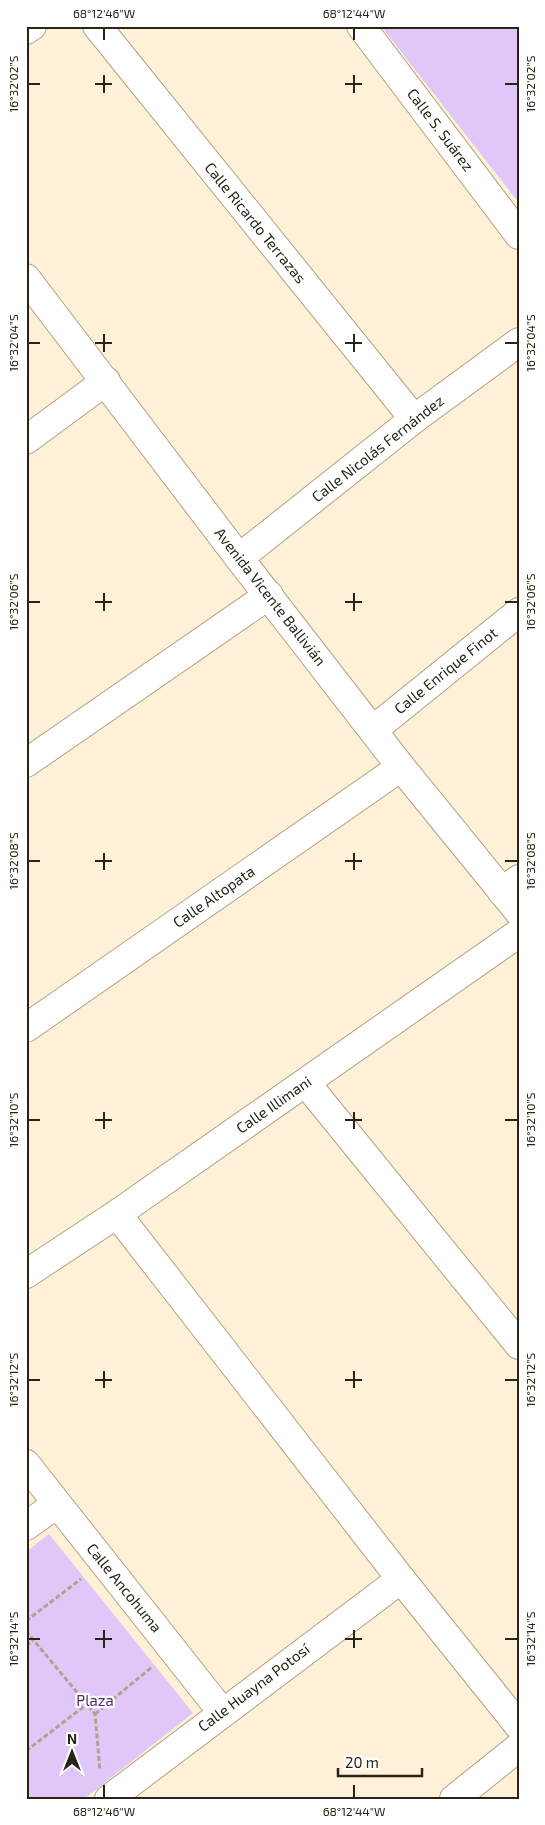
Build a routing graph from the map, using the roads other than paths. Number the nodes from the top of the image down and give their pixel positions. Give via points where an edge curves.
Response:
1 (32, 26) edge
2 (97, 26) edge
3 (361, 26) edge
4 (26, 30) edge
5 (519, 235) edge
6 (26, 278) edge
7 (519, 342) edge
8 (106, 381) junction
9 (414, 419) junction
10 (26, 440) edge
11 (240, 558) junction
12 (269, 595) junction
13 (519, 612) edge
14 (373, 730) junction
15 (26, 763) edge
16 (401, 767) junction
17 (513, 894) edge
18 (519, 933) edge
19 (26, 1028) edge
20 (306, 1083) junction
21 (117, 1214) junction
22 (26, 1274) edge
23 (519, 1345) edge
24 (26, 1464) edge
25 (57, 1504) junction
26 (26, 1526) edge
27 (401, 1579) junction
28 (222, 1712) junction
29 (519, 1726) edge
30 (519, 1747) edge
31 (104, 1788) edge
32 (454, 1799) edge

1 - 4 street
2 - 9 street, Calle Ricardo Terrazas
3 - 5 street, Calle S. Suárez
6 - 8 street, Avenida Vicente Ballivián
7 - 9 street, Calle Nicolás Fernández
8 - 10 street
8 - 11 street, Avenida Vicente Ballivián
9 - 11 street, Calle Nicolás Fernández
11 - 12 street, Avenida Vicente Ballivián
12 - 14 street, Avenida Vicente Ballivián
12 - 15 street
13 - 14 street, Calle Enrique Finot
14 - 16 street, Avenida Vicente Ballivián
16 - 17 street, Avenida Vicente Ballivián
16 - 19 street, Calle Altopata
18 - 20 street, Calle Illimani
20 - 21 street, Calle Illimani
20 - 23 street
21 - 22 street, Calle Illimani
21 - 27 street
24 - 25 street, Calle Ancohuma
25 - 26 street
25 - 28 street, Calle Ancohuma
27 - 28 street, Calle Huayna Potosí
27 - 29 street
28 - 31 street, Calle Huayna Potosí
30 - 32 street

